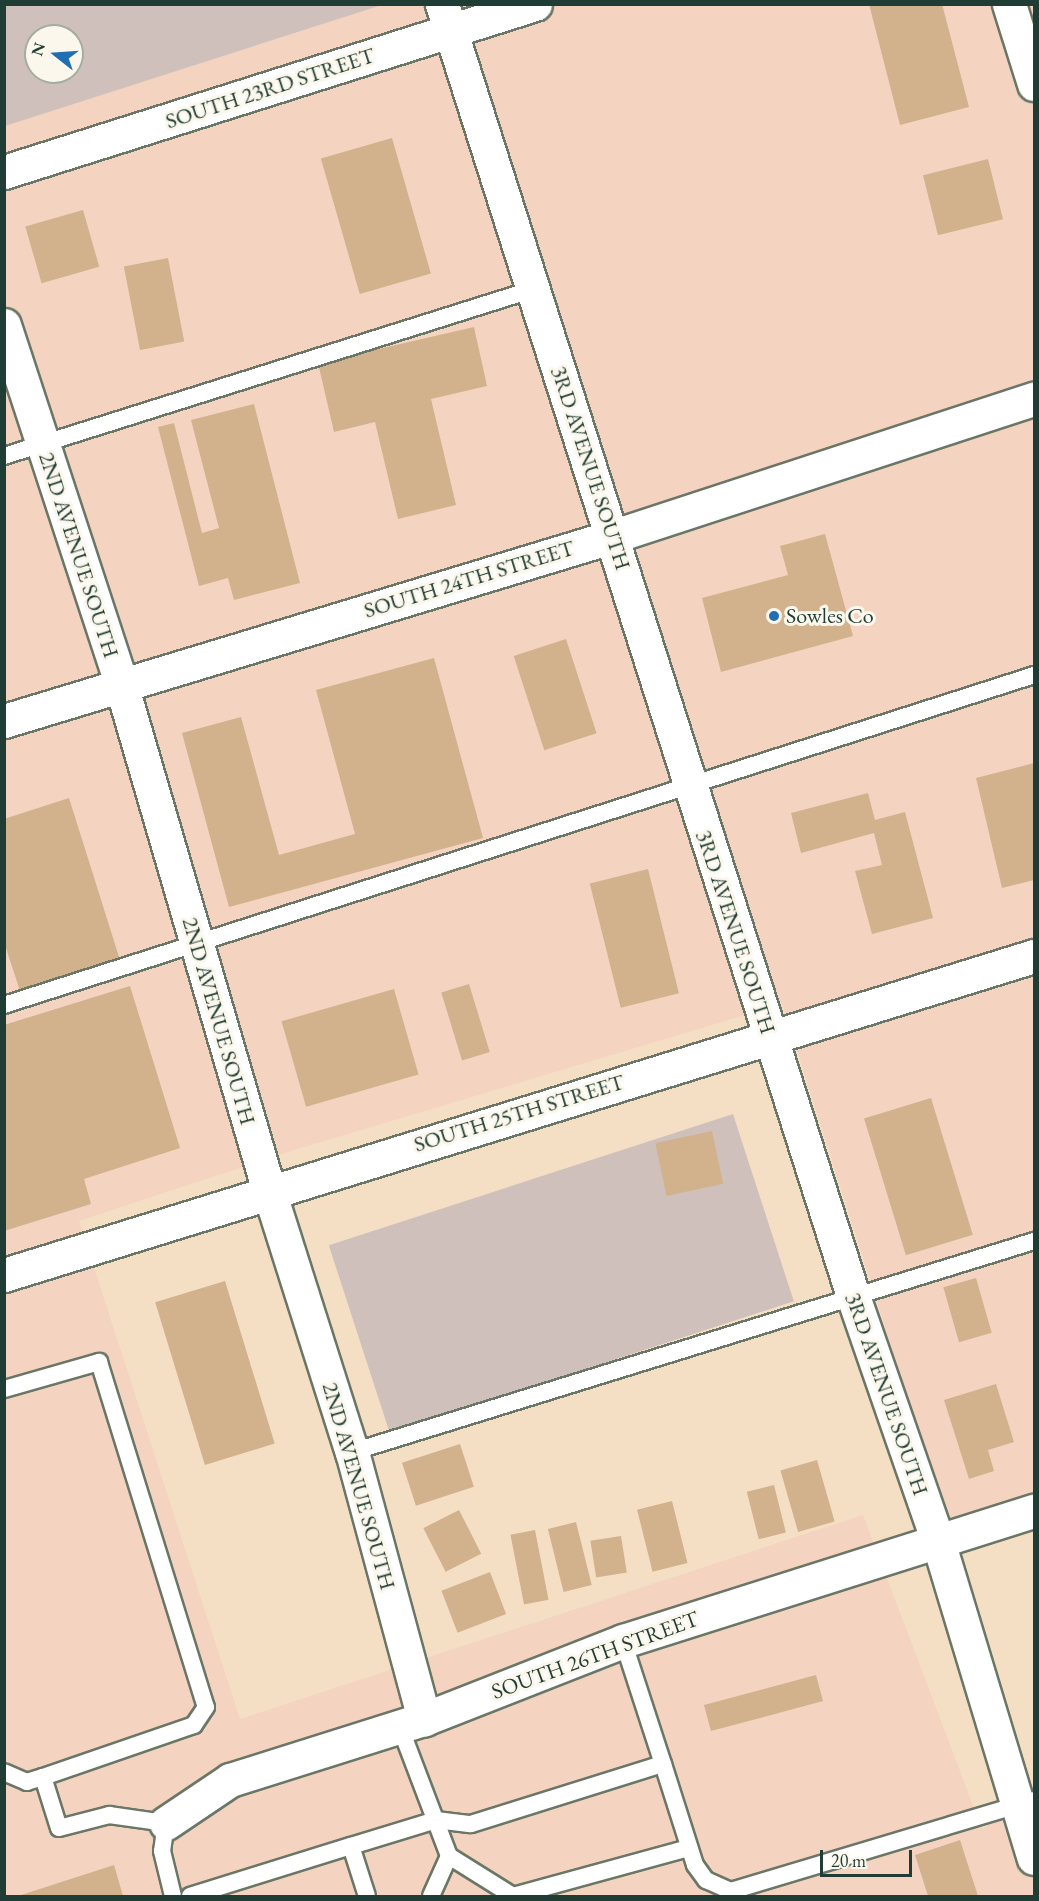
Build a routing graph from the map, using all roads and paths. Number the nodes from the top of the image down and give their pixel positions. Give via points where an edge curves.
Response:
1 (535, 4) edge
2 (1009, 4) edge
3 (446, 18) edge
4 (1035, 84) edge
5 (4, 172) edge
6 (534, 289) junction
7 (4, 325) edge
8 (1035, 399) edge
9 (43, 444) junction
10 (4, 456) edge
11 (614, 536) junction
12 (1035, 675) edge
13 (121, 684) junction
14 (4, 720) edge
15 (690, 785) junction
16 (197, 944) junction
17 (1035, 956) edge
18 (4, 1005) edge
19 (769, 1035) junction
20 (269, 1191) junction
21 (1035, 1241) edge
22 (4, 1275) edge
23 (854, 1299) junction
24 (4, 1389) edge
25 (352, 1452) junction
26 (1035, 1510) edge
27 (938, 1541) junction
28 (622, 1641) junction
29 (412, 1723) junction
30 (663, 1764) junction
31 (4, 1772) edge
32 (43, 1777) junction
33 (1026, 1803) edge
34 (435, 1820) junction
35 (166, 1823) junction
36 (351, 1846) junction
37 (689, 1848) junction
38 (449, 1856) junction
39 (1035, 1858) edge
40 (173, 1896) edge
41 (190, 1896) edge
42 (367, 1896) edge
43 (431, 1896) edge
44 (513, 1896) edge

1 - 3 street, SOUTH 23RD STREET
2 - 4 street
3 - 5 street, SOUTH 23RD STREET
3 - 6 street, 3RD AVENUE SOUTH
6 - 9 lane
6 - 11 street, 3RD AVENUE SOUTH
7 - 9 street, 2ND AVENUE SOUTH
8 - 11 street, SOUTH 24TH STREET
9 - 10 lane
9 - 13 street, 2ND AVENUE SOUTH
11 - 13 street, SOUTH 24TH STREET
11 - 15 street, 3RD AVENUE SOUTH
12 - 15 lane
13 - 14 street, SOUTH 24TH STREET
13 - 16 street, 2ND AVENUE SOUTH
15 - 16 lane
15 - 19 street, 3RD AVENUE SOUTH
16 - 18 lane
16 - 20 street, 2ND AVENUE SOUTH
17 - 19 street, SOUTH 25TH STREET
19 - 20 street, SOUTH 25TH STREET
19 - 23 street, 3RD AVENUE SOUTH
20 - 22 street, SOUTH 25TH STREET
20 - 25 street, 2ND AVENUE SOUTH
21 - 23 lane
23 - 25 lane
23 - 27 street, 3RD AVENUE SOUTH
24 - 32 lane via 99,1362 206,1707 194,1725
25 - 29 street, 2ND AVENUE SOUTH
26 - 27 street, SOUTH 26TH STREET
27 - 28 street, SOUTH 26TH STREET
27 - 33 street, 3RD AVENUE SOUTH
28 - 29 street, SOUTH 26TH STREET
28 - 30 lane
29 - 34 lane
29 - 35 street, SOUTH 26TH STREET via 230,1780
30 - 34 lane via 471,1824
30 - 37 lane
31 - 32 lane via 27,1782
32 - 35 lane via 59,1828 109,1815
33 - 37 lane via 731,1891 706,1880
33 - 39 street, 3RD AVENUE SOUTH
34 - 36 lane
34 - 38 lane
35 - 40 lane via 162,1851
36 - 41 lane
36 - 42 lane
37 - 44 lane
38 - 43 lane
38 - 44 lane

